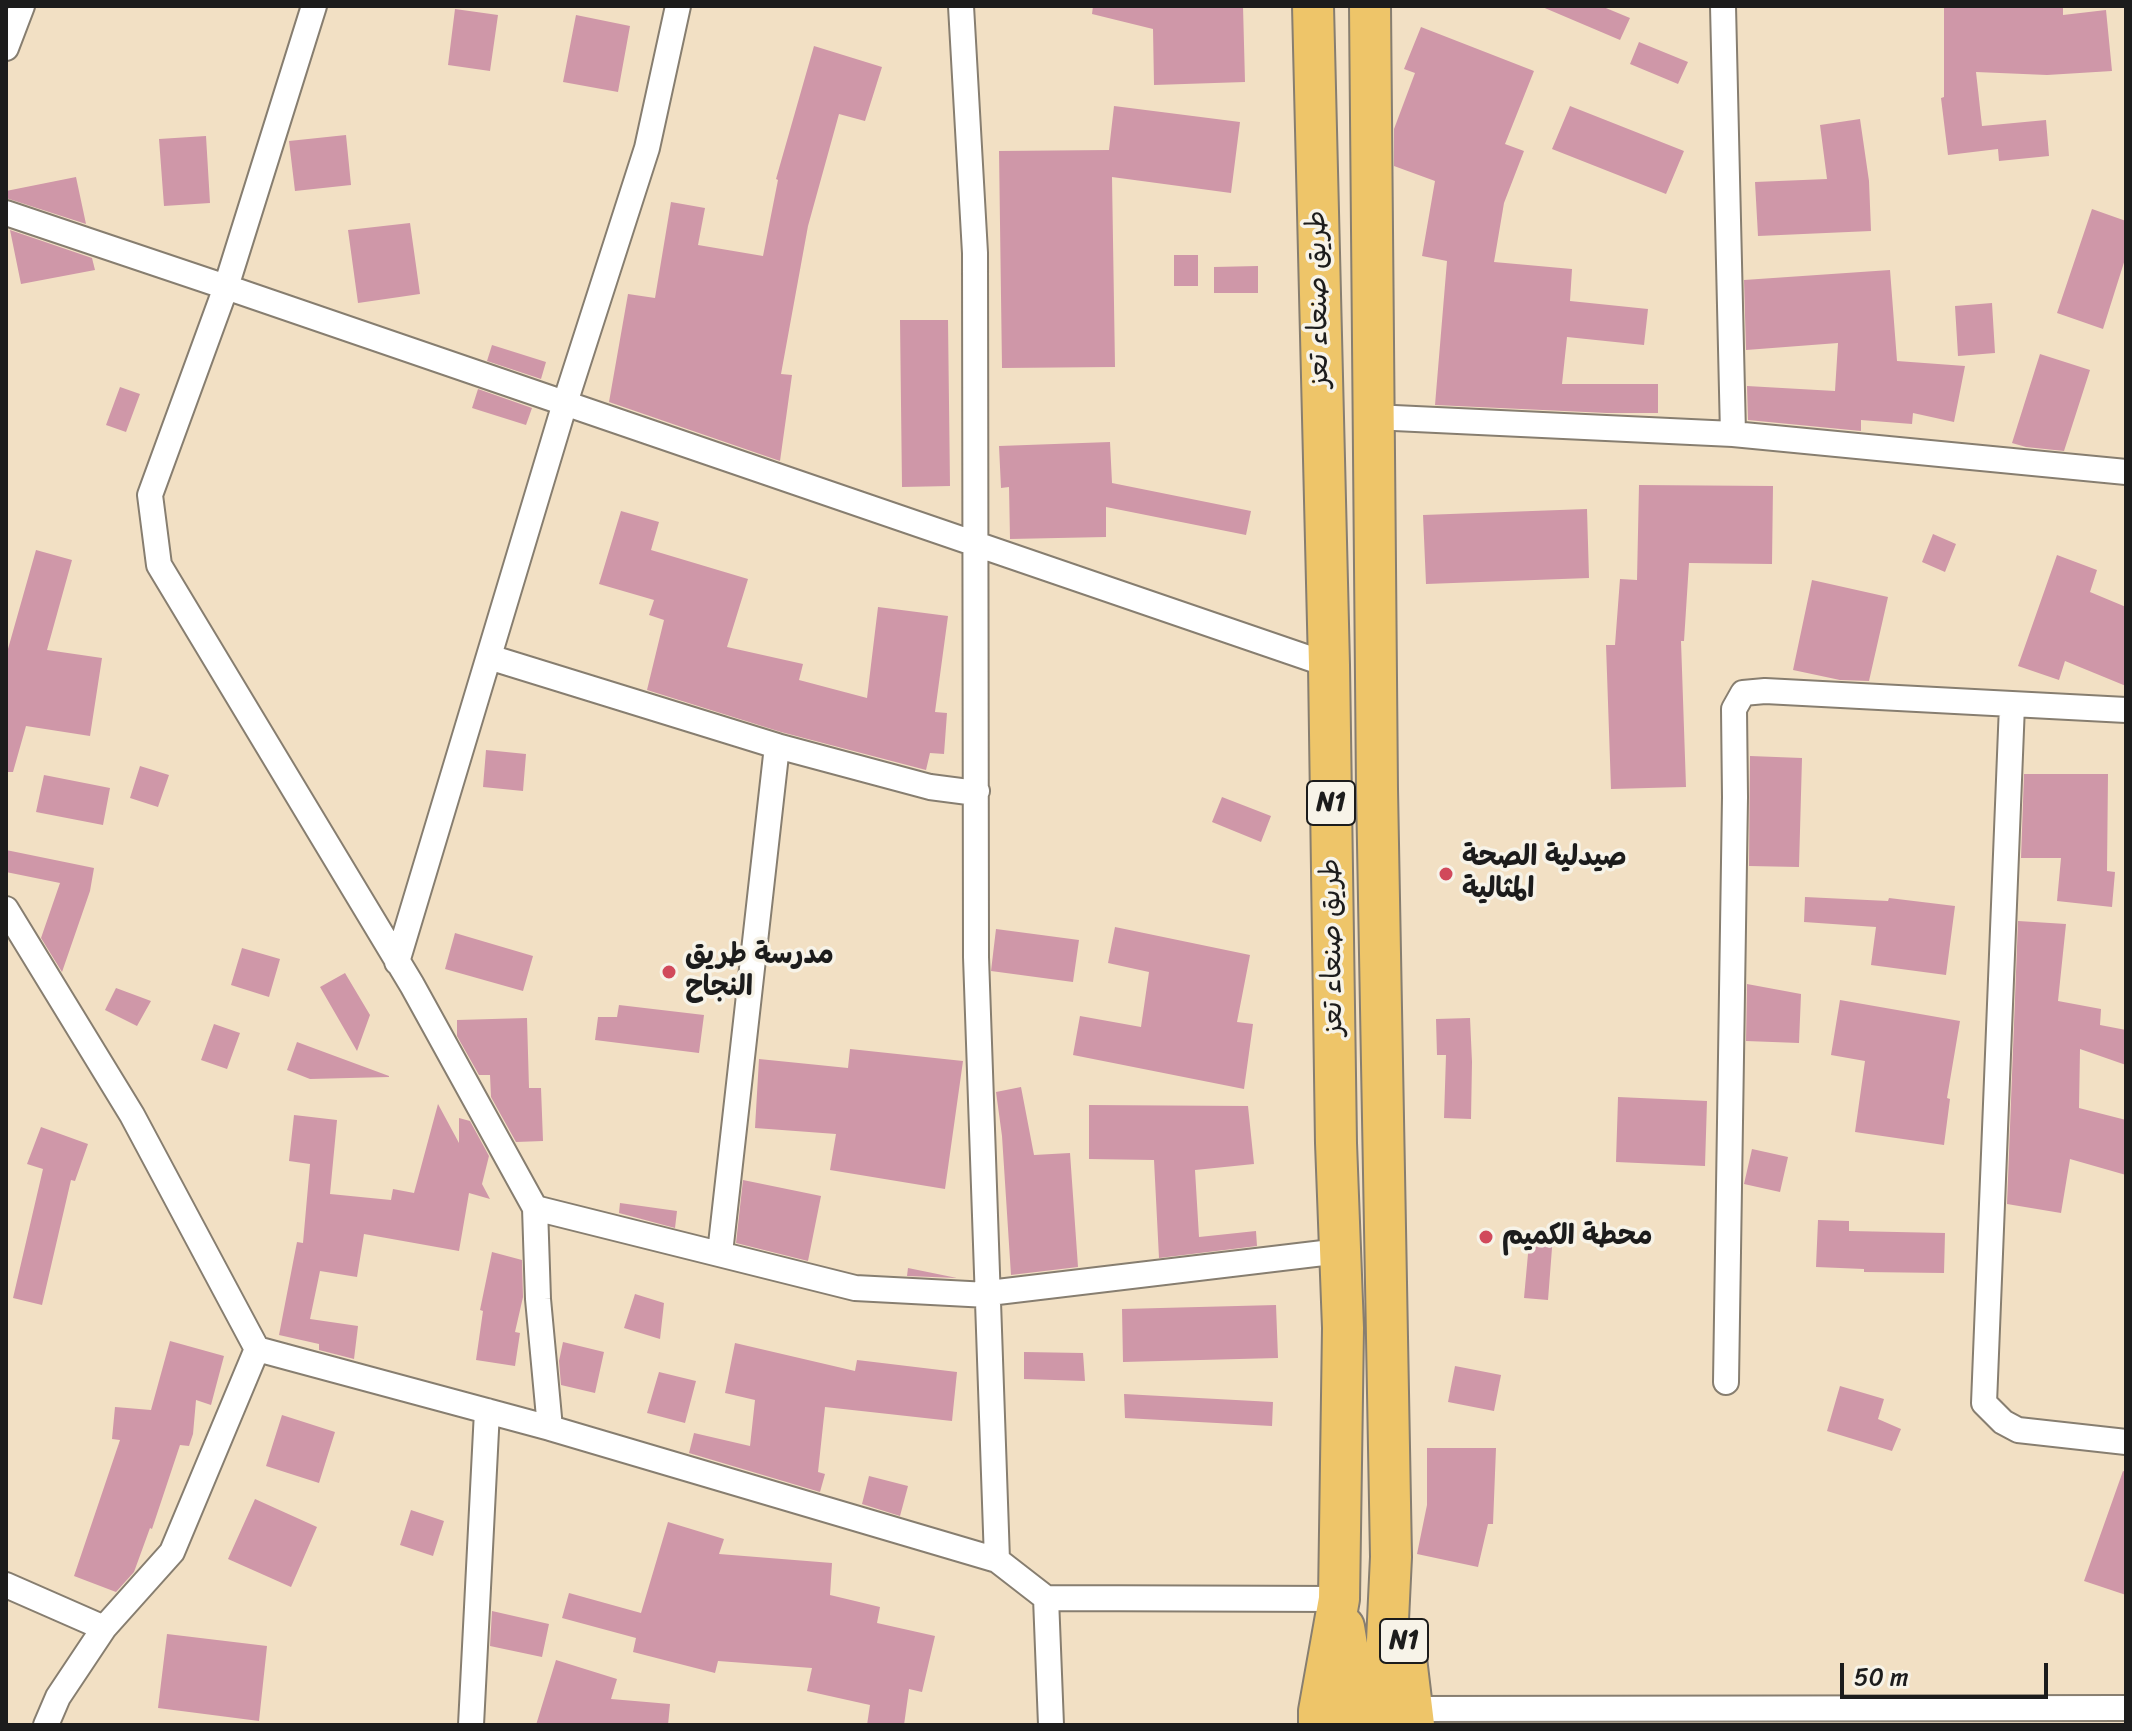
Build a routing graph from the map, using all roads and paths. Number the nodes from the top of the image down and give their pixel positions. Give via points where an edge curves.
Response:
1 (22, 6) edge
2 (314, 6) edge
3 (678, 6) edge
4 (961, 6) edge
5 (1313, 6) edge
6 (1370, 6) edge
7 (1723, 6) edge
8 (6, 48) edge
9 (6, 213) edge
10 (226, 287) junction
11 (565, 403) junction
12 (1373, 417) junction
13 (1733, 434) junction
14 (2126, 472) edge
15 (975, 542) junction
16 (489, 657) junction
17 (1329, 665) junction
18 (2012, 705) junction
19 (2126, 710) edge
20 (777, 746) junction
21 (976, 792) junction
22 (6, 909) edge
23 (397, 962) junction
24 (1336, 1143) junction
25 (1385, 1145) junction
26 (535, 1208) junction
27 (1340, 1251) junction
28 (720, 1253) junction
29 (988, 1295) junction
30 (257, 1349) junction
31 (1726, 1382) dead end
32 (487, 1411) junction
33 (550, 1428) junction
34 (2126, 1442) edge
35 (997, 1560) junction
36 (6, 1585) edge
37 (1046, 1598) junction
38 (1339, 1599) junction
39 (104, 1628) junction
40 (2126, 1708) edge
41 (2008, 1716) edge
42 (1404, 1720) edge
43 (46, 1725) edge
44 (471, 1725) edge
45 (1051, 1725) edge
46 (1319, 1725) edge
47 (1356, 1725) edge

1 - 8 street
2 - 10 street
3 - 11 street via 647,148
4 - 15 street via 975,253
5 - 17 highway, طريق صنعاء تعز / N1
6 - 12 highway, طريق صنعاء تعز / N1
7 - 13 street
9 - 10 street
10 - 11 street
10 - 23 street via 150,495 159,565
11 - 15 street
11 - 16 street
12 - 13 street
12 - 25 highway, طريق صنعاء تعز / N1
13 - 14 street
15 - 17 street
15 - 21 street
16 - 20 street
16 - 23 street
17 - 24 highway, طريق صنعاء تعز / N1
18 - 19 street
18 - 31 street via 1765,691 1743,693 1734,709
18 - 34 street via 1984,1403 2018,1430
20 - 21 street via 930,787
20 - 28 street
21 - 29 street
22 - 30 street via 132,1115
23 - 26 street
24 - 25 highway
24 - 27 highway, طريق صنعاء تعز / N1
25 - 42 highway, طريق صنعاء تعز / N1 via 1391,1557
26 - 28 street
26 - 33 street
27 - 29 street
27 - 38 highway, طريق صنعاء تعز / N1
28 - 29 street via 855,1288
29 - 35 street
30 - 32 street
30 - 39 street via 172,1552
32 - 33 street
32 - 44 street
33 - 35 street
35 - 37 street
36 - 39 street
37 - 38 street
37 - 45 street
38 - 46 highway, طريق صنعاء تعز / N1
38 - 47 highway, طريق صنعاء تعز / N1
39 - 43 street via 58,1697
40 - 41 street
41 - 42 street

